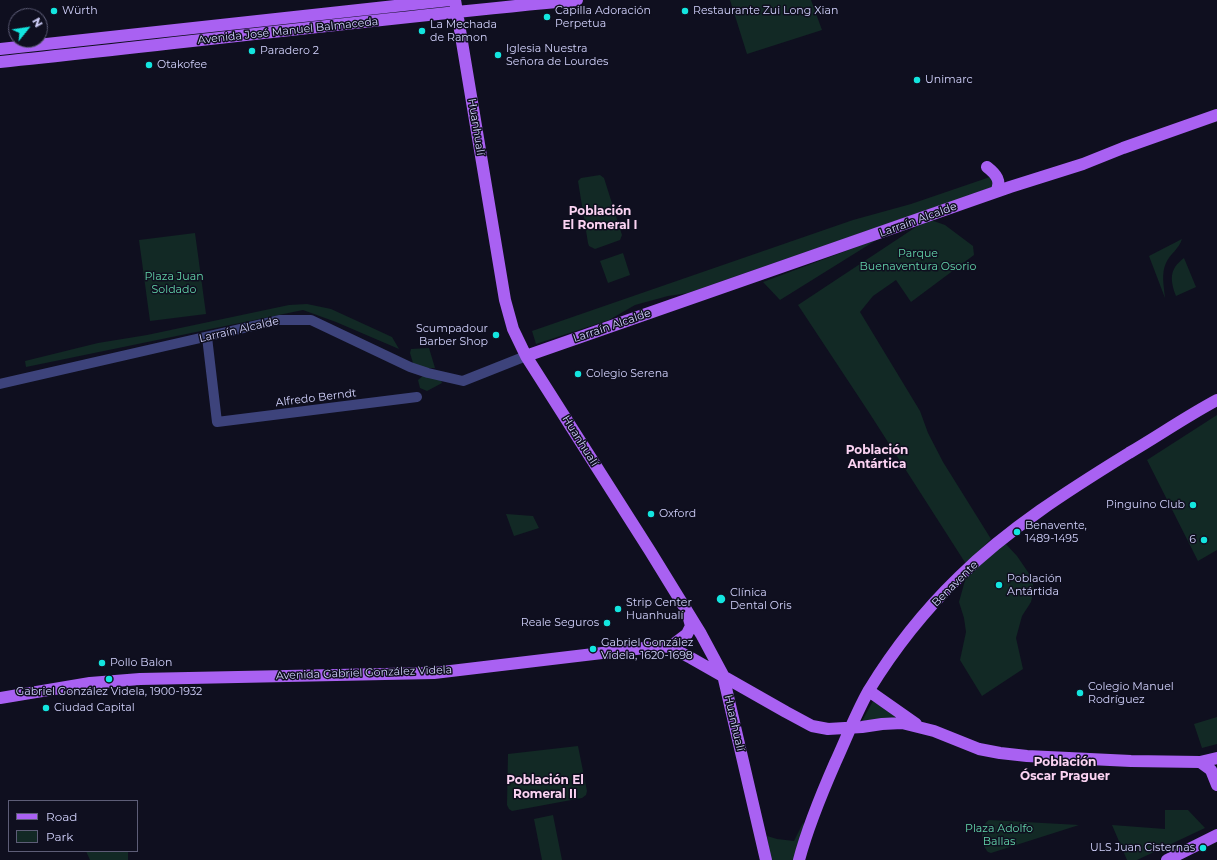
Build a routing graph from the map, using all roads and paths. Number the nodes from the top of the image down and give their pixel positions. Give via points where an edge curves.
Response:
1 (450, 0) edge
2 (577, 0) edge
3 (456, 6) edge
4 (0, 49) edge
5 (0, 62) edge
6 (1217, 115) edge
7 (987, 167) dead end
8 (996, 192) junction
9 (207, 338) junction
10 (526, 356) junction
11 (0, 384) edge
12 (417, 397) dead end
13 (1217, 400) edge
14 (687, 612) junction
15 (670, 647) junction
16 (723, 675) junction
17 (869, 691) junction
18 (0, 698) edge
19 (851, 728) junction
20 (922, 728) junction
21 (1217, 758) edge
22 (1200, 762) junction
23 (1217, 785) edge
24 (1217, 835) edge
25 (766, 860) edge
26 (799, 860) edge
27 (1167, 860) edge

1 - 4 main road, Avenida José Manuel Balmaceda
2 - 3 main road, Avenida José Manuel Balmaceda
3 - 5 main road, Avenida José Manuel Balmaceda via 341,26
3 - 10 main road, Huanhualí via 505,300 513,329
6 - 8 main road, Larraín Alcalde via 1083,164
7 - 8 main road via 999,180
8 - 10 main road, Larraín Alcalde
9 - 10 street, Larraín Alcalde via 279,320 311,320 410,367 463,381
9 - 11 street, Larraín Alcalde
9 - 12 street, Alfredo Berndt via 217,422
10 - 14 main road, Huanhualí
13 - 17 main road, Benavente via 1098,472 999,542 937,600 904,638
14 - 15 main road via 691,626 687,634
14 - 16 main road, Huanhualí
15 - 16 main road, Avenida Gabriel González Videla
15 - 18 main road, Avenida Gabriel González Videla via 638,648 434,673 119,680
16 - 19 main road, Avenida Gabriel González Videla via 812,726 828,729
16 - 25 main road, Huanhualí
17 - 19 main road, Benavente
17 - 20 main road
19 - 20 main road, Avenida Gabriel González Videla via 902,723
19 - 26 main road, Benavente via 818,803
20 - 22 main road via 979,749 1000,753 1131,761
21 - 22 main road
22 - 23 main road via 1211,770
24 - 27 main road

